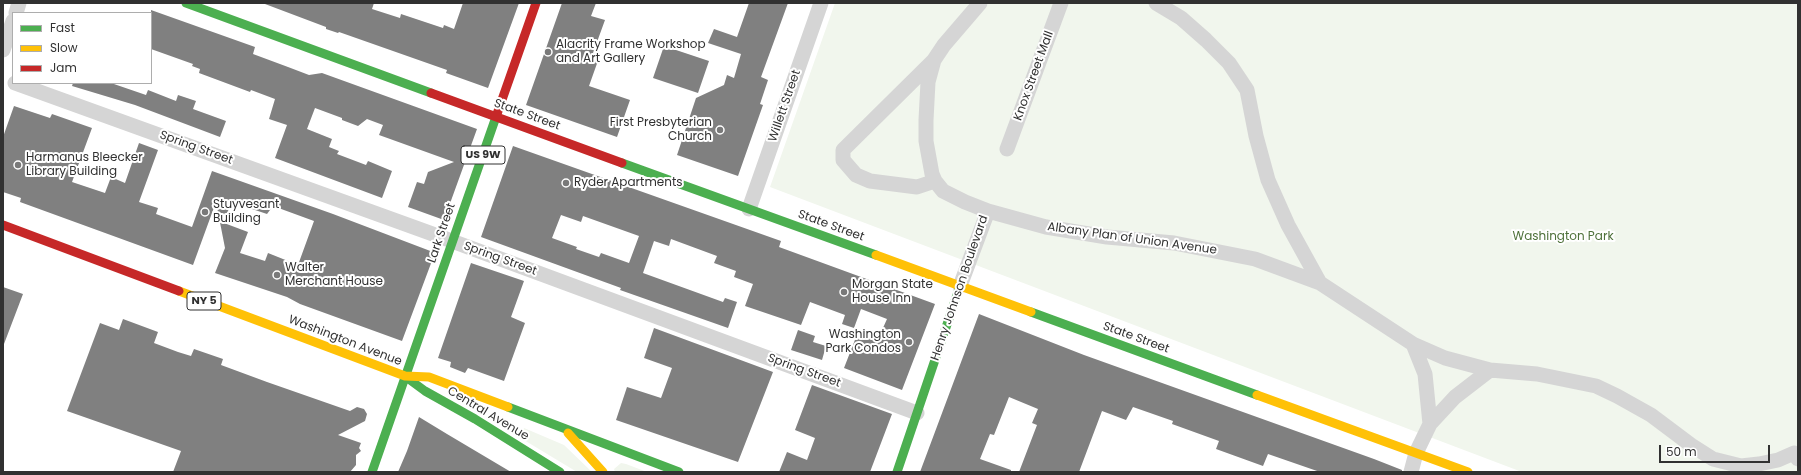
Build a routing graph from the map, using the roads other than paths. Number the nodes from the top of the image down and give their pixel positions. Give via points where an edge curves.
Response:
1 (186, 3) edge
2 (536, 3) edge
3 (821, 3) edge
4 (980, 3) edge
5 (1061, 3) edge
6 (1156, 3) edge
7 (12, 24) edge
8 (3, 50) edge
9 (934, 60) junction
10 (17, 84) edge
11 (496, 116) junction
12 (1006, 150) dead end
13 (935, 181) junction
14 (749, 209) junction
15 (988, 211) junction
16 (3, 225) edge
17 (452, 241) junction
18 (1320, 283) junction
19 (960, 286) junction
20 (1413, 344) junction
21 (1490, 370) junction
22 (405, 376) junction
23 (917, 413) junction
24 (1430, 424) junction
25 (565, 429) junction
26 (1416, 453) junction
27 (1796, 456) edge
28 (372, 472) edge
29 (560, 472) edge
30 (603, 472) edge
31 (679, 472) edge
32 (897, 472) edge
33 (1411, 472) edge
34 (1468, 472) edge

1 - 11 street, State Street
2 - 11 street, Lark Street / US 9W
3 - 14 street, Willett Street
4 - 9 street
5 - 12 street, Knox Street Mall
6 - 18 street via 1181,18 1206,40 1229,63 1246,90 1268,180 1288,226
7 - 8 street
9 - 13 street via 928,82 926,120 929,160
9 - 13 street via 843,150 843,160 856,175 870,181 917,187
10 - 17 street, Spring Street
11 - 14 street, State Street
11 - 17 street, Lark Street / US 9W
13 - 15 street, Henry Johnson Boulevard via 944,191
14 - 19 street, State Street
15 - 18 street, Albany Plan of Union Avenue via 1046,227 1107,237 1174,243 1255,259
15 - 19 street, Henry Johnson Boulevard
16 - 22 street, Washington Avenue / NY 5
17 - 22 street, Lark Street / US 9W
17 - 23 street, Spring Street
18 - 20 street, Albany Plan of Union Avenue
19 - 23 street, Henry Johnson Boulevard
19 - 26 street, State Street
20 - 21 street, Albany Plan of Union Avenue via 1445,358
20 - 24 street via 1425,374
21 - 24 street via 1456,397
21 - 27 street, Albany Plan of Union Avenue via 1537,374 1596,386 1651,415 1713,459 1741,466
22 - 25 street, Washington Avenue / NY 5 via 429,377
22 - 28 street, Lark Street / US 9W
22 - 29 street, Central Avenue / NY 5 via 425,391
23 - 32 street, Henry Johnson Boulevard
24 - 26 street
25 - 30 street, NY 5
25 - 31 street, Washington Avenue
26 - 33 street
26 - 34 street, State Street

